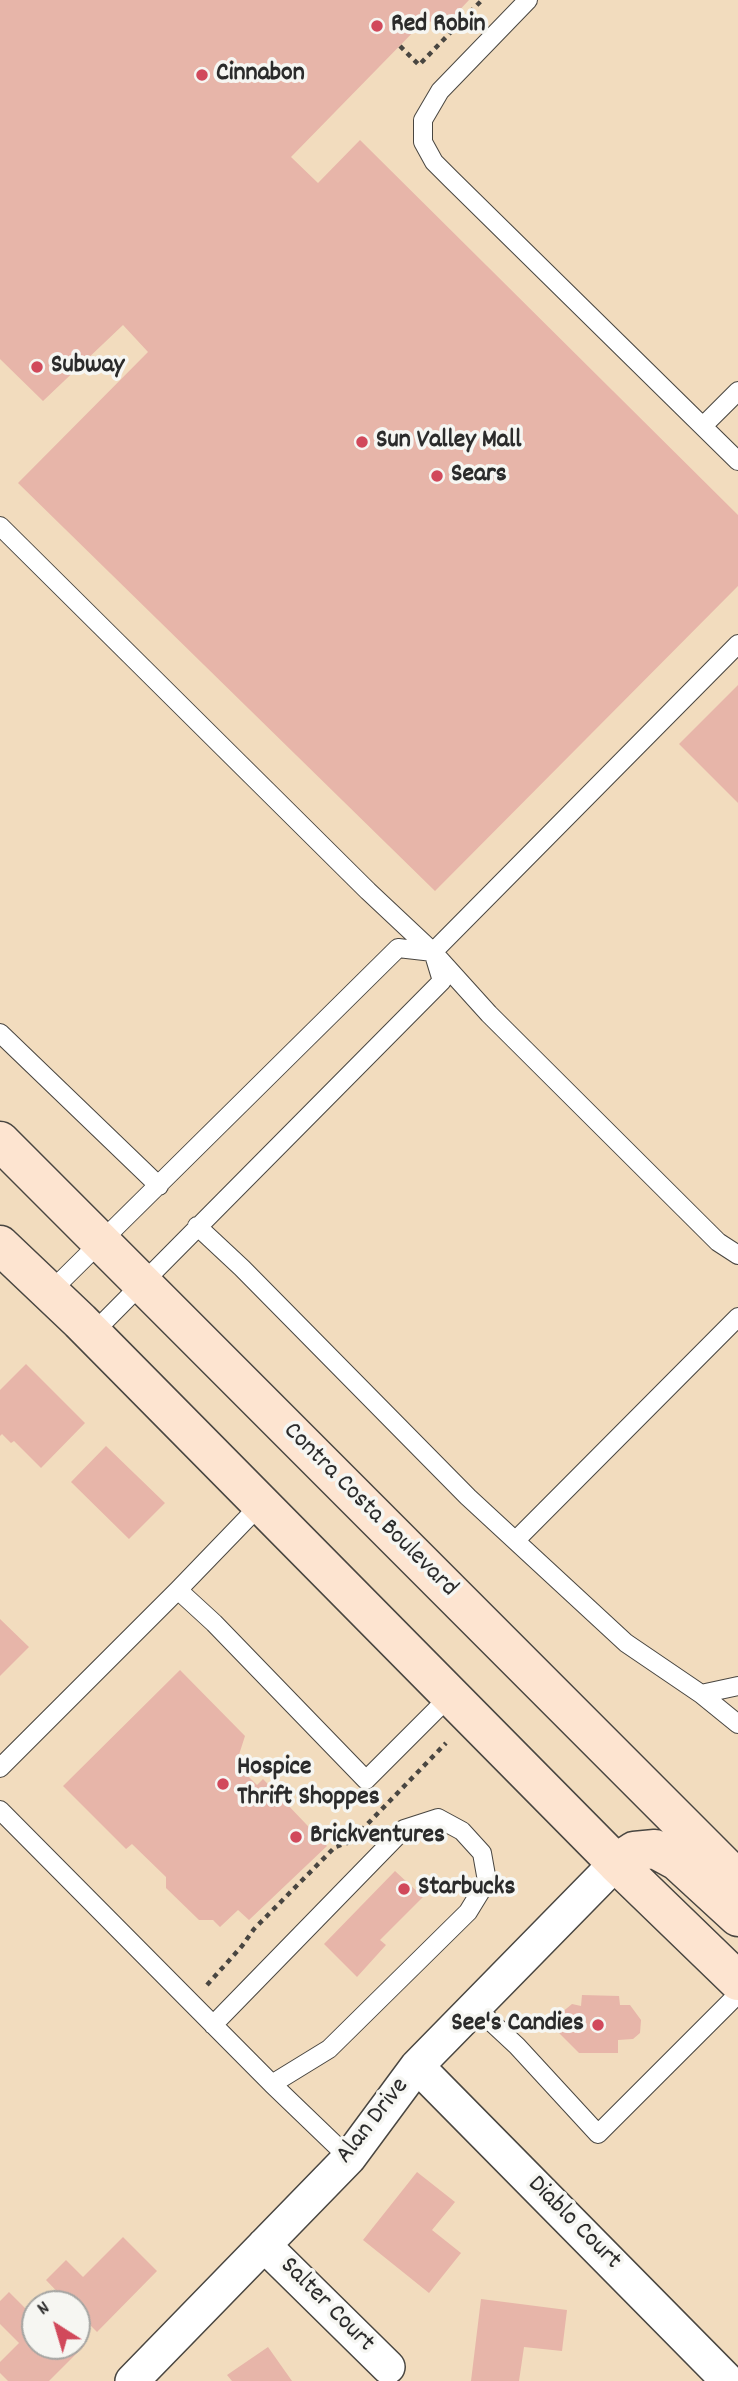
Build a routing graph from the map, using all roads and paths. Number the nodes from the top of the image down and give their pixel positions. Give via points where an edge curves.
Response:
1 (482, 0) edge
2 (528, 0) edge
3 (400, 46) dead end
4 (738, 391) edge
5 (703, 426) junction
6 (738, 461) edge
7 (0, 526) edge
8 (738, 644) edge
9 (433, 952) junction
10 (0, 1033) edge
11 (0, 1140) edge
12 (159, 1186) junction
13 (197, 1226) junction
14 (102, 1243) junction
15 (0, 1245) edge
16 (738, 1255) edge
17 (141, 1282) junction
18 (50, 1293) junction
19 (738, 1317) edge
20 (92, 1334) junction
21 (261, 1504) junction
22 (516, 1540) junction
23 (178, 1590) junction
24 (738, 1686) edge
25 (701, 1694) junction
26 (452, 1695) junction
27 (738, 1724) edge
28 (446, 1743) dead end
29 (0, 1768) edge
30 (0, 1810) edge
31 (616, 1863) junction
32 (738, 1881) edge
33 (738, 1917) edge
34 (738, 1981) edge
35 (738, 1994) edge
36 (191, 2003) junction
37 (474, 2006) junction
38 (213, 2025) junction
39 (417, 2066) junction
40 (272, 2084) junction
41 (349, 2158) junction
42 (264, 2245) junction
43 (388, 2367) dead end
44 (132, 2381) edge
45 (729, 2381) edge

1 - 3 path via 419,65
2 - 5 lane via 440,91 423,120 423,142 434,162
4 - 5 lane
5 - 6 lane
7 - 9 lane
8 - 9 lane
9 - 12 lane via 398,948
9 - 13 lane via 442,981
9 - 16 lane via 525,1051 718,1242
10 - 12 lane
11 - 14 main road, Contra Costa Boulevard
12 - 14 lane
13 - 17 lane
13 - 22 lane
14 - 17 main road, Contra Costa Boulevard
14 - 18 lane
15 - 18 main road
17 - 20 lane
17 - 32 main road, Contra Costa Boulevard
18 - 20 main road
19 - 22 lane
20 - 21 main road
21 - 23 lane
21 - 26 main road
22 - 25 lane via 626,1643
23 - 26 lane via 366,1780
23 - 29 lane
24 - 25 lane
25 - 27 lane
26 - 31 main road
28 - 36 path via 350,1842 335,1847 299,1883
30 - 36 lane
31 - 33 main road via 634,1851 655,1849 677,1861
31 - 34 main road
31 - 37 street, Alan Drive
35 - 37 lane via 598,2134
36 - 38 lane
37 - 39 street, Alan Drive
38 - 40 lane
38 - 40 lane via 404,1829 438,1818 461,1831 482,1853 487,1881 468,1912 329,2049
39 - 41 street, Alan Drive
39 - 45 street, Diablo Court
40 - 41 lane
41 - 42 street, Alan Drive
42 - 43 street, Salter Court
42 - 44 street, Alan Drive

